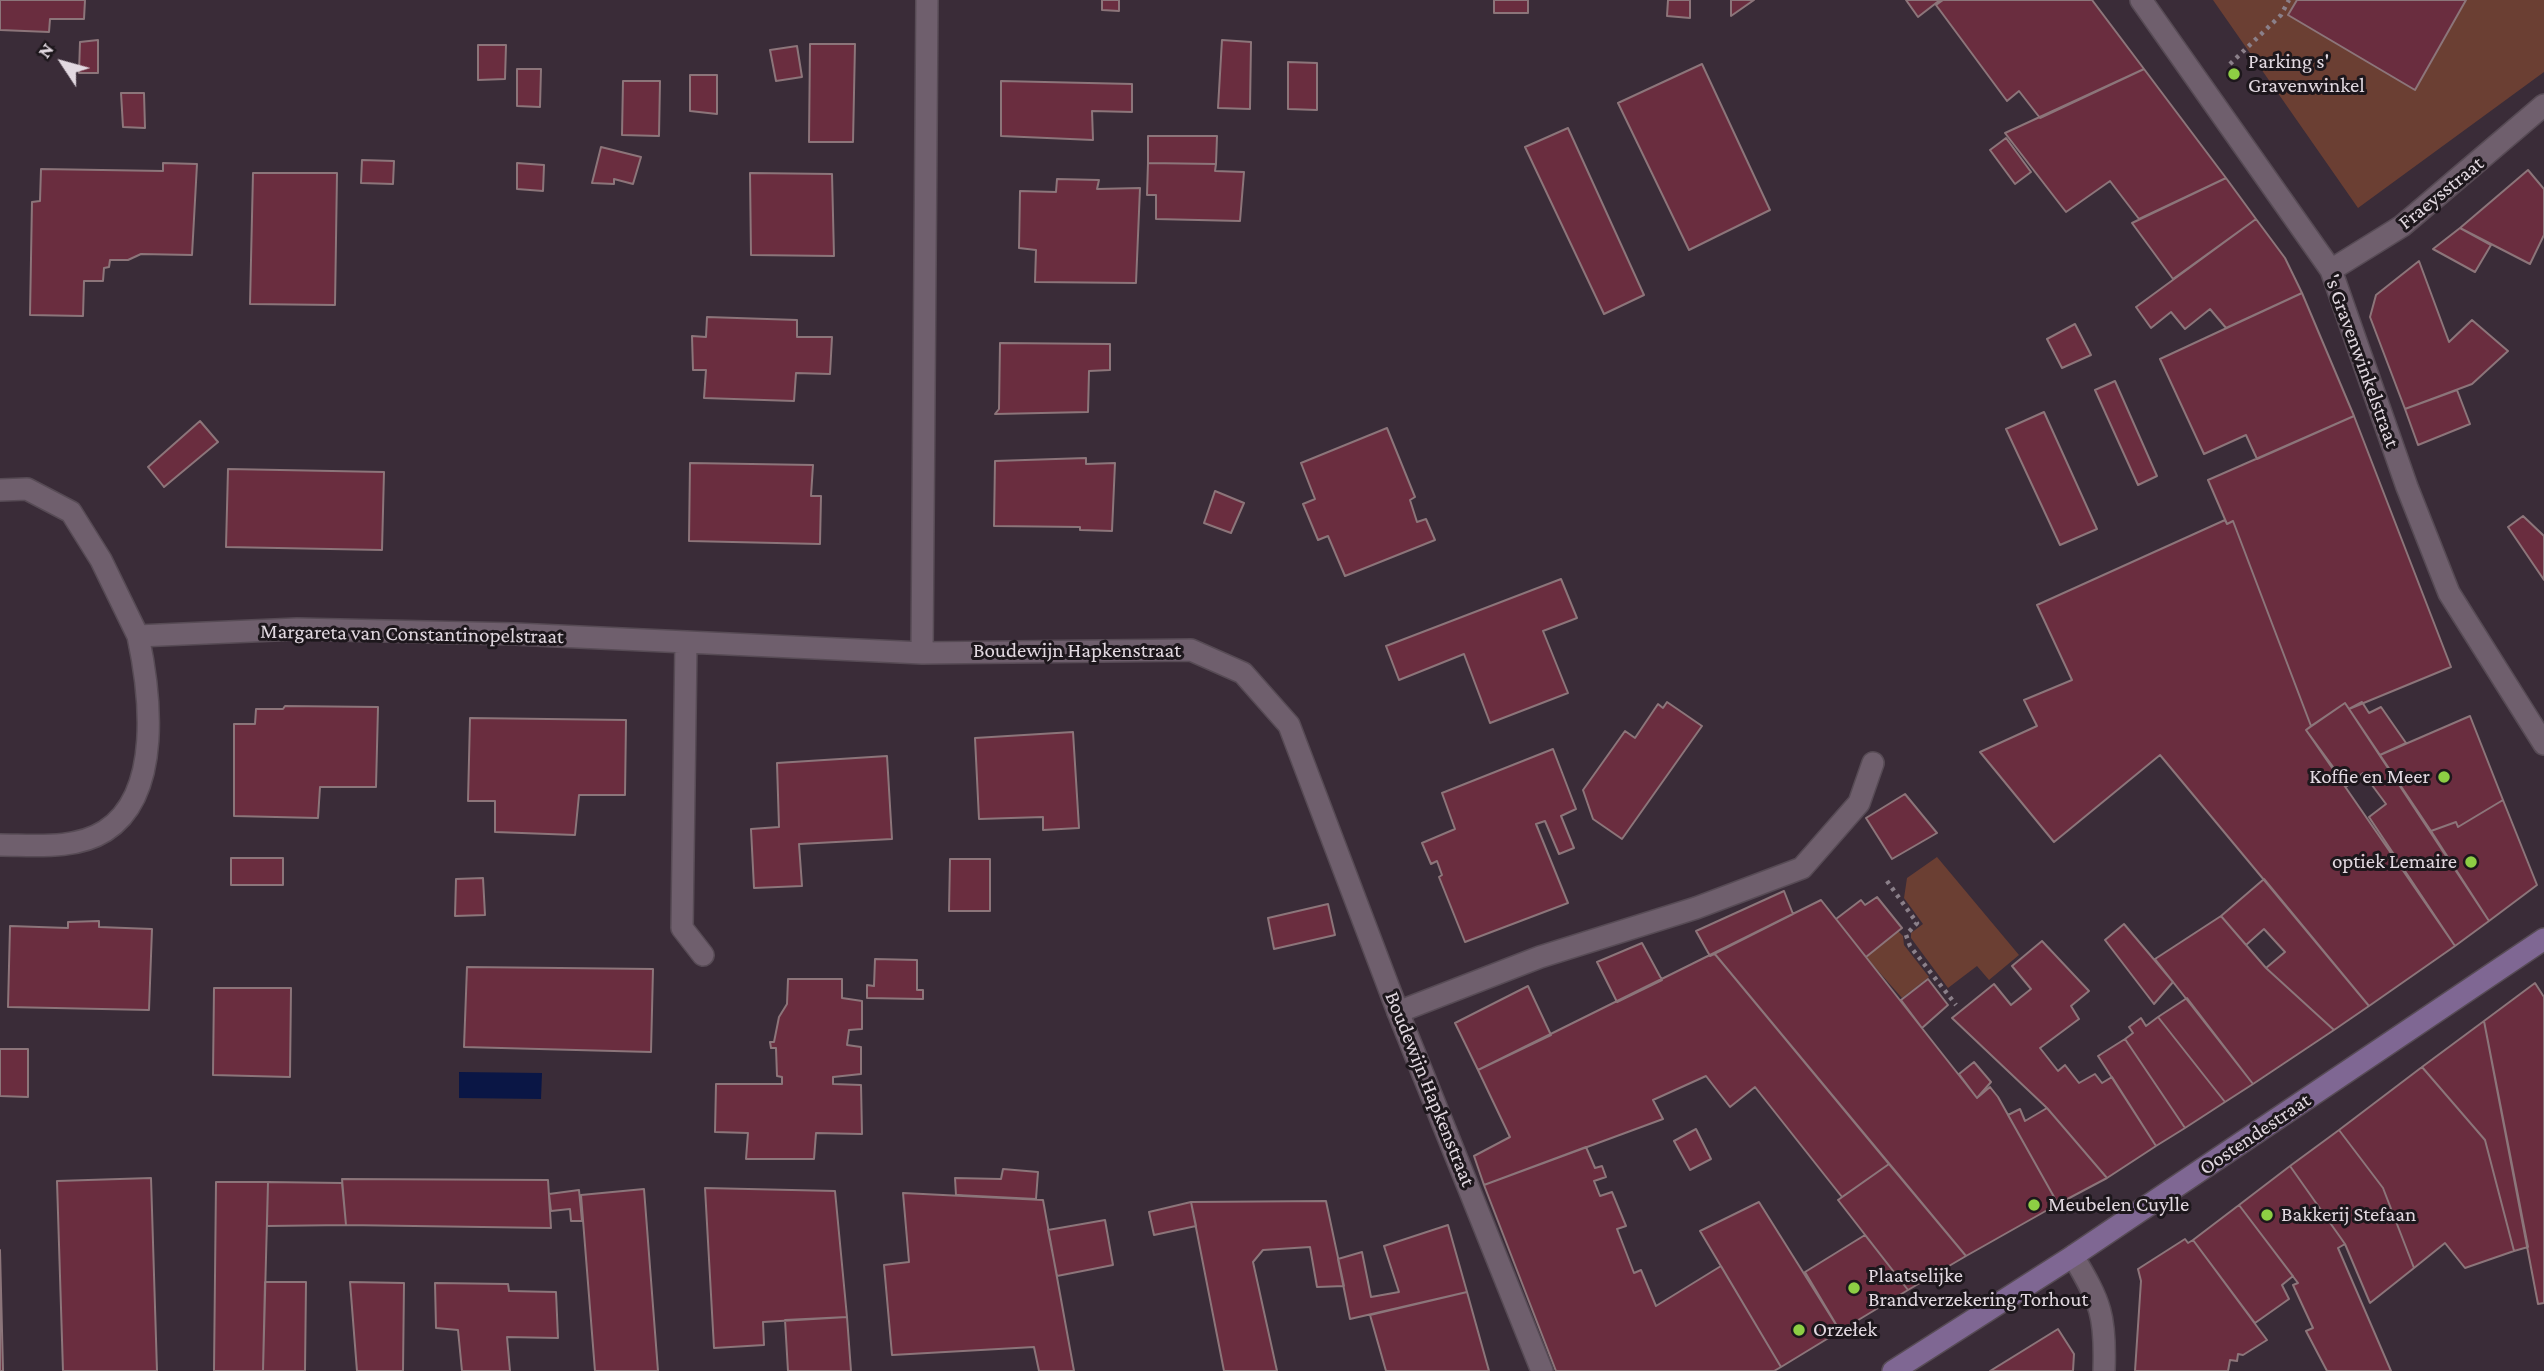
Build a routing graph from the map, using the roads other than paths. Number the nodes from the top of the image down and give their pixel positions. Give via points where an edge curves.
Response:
1 (927, 0) edge
2 (2141, 0) edge
3 (2544, 105) edge
4 (2331, 270) junction
5 (0, 490) edge
6 (138, 636) junction
7 (685, 642) junction
8 (922, 653) junction
9 (2544, 744) edge
10 (1873, 763) dead end
11 (0, 845) edge
12 (2544, 939) edge
13 (703, 955) dead end
14 (1398, 1012) junction
15 (2073, 1256) junction
16 (1542, 1371) edge
17 (1893, 1371) edge
18 (2104, 1371) edge

1 - 8 street
2 - 4 street, 's Gravenwinkelstraat
3 - 4 street, Fraeysstraat via 2402,226
4 - 9 street, 's Gravenwinkelstraat via 2449,593
5 - 6 street via 27,489 71,512 101,559
6 - 7 street, Margareta van Constantinopelstraat via 297,629
6 - 11 street via 148,681 146,764 131,808 105,831 66,845
7 - 8 street, Margareta van Constantinopelstraat
7 - 13 street via 682,928
8 - 14 street, Boudewijn Hapkenstraat via 1191,650 1243,673 1289,724
10 - 14 street via 1859,803 1801,868 1696,908 1540,957
12 - 15 street, Oostendestraat
14 - 16 street, Boudewijn Hapkenstraat
15 - 17 street, Oostendestraat
15 - 18 street via 2102,1312

